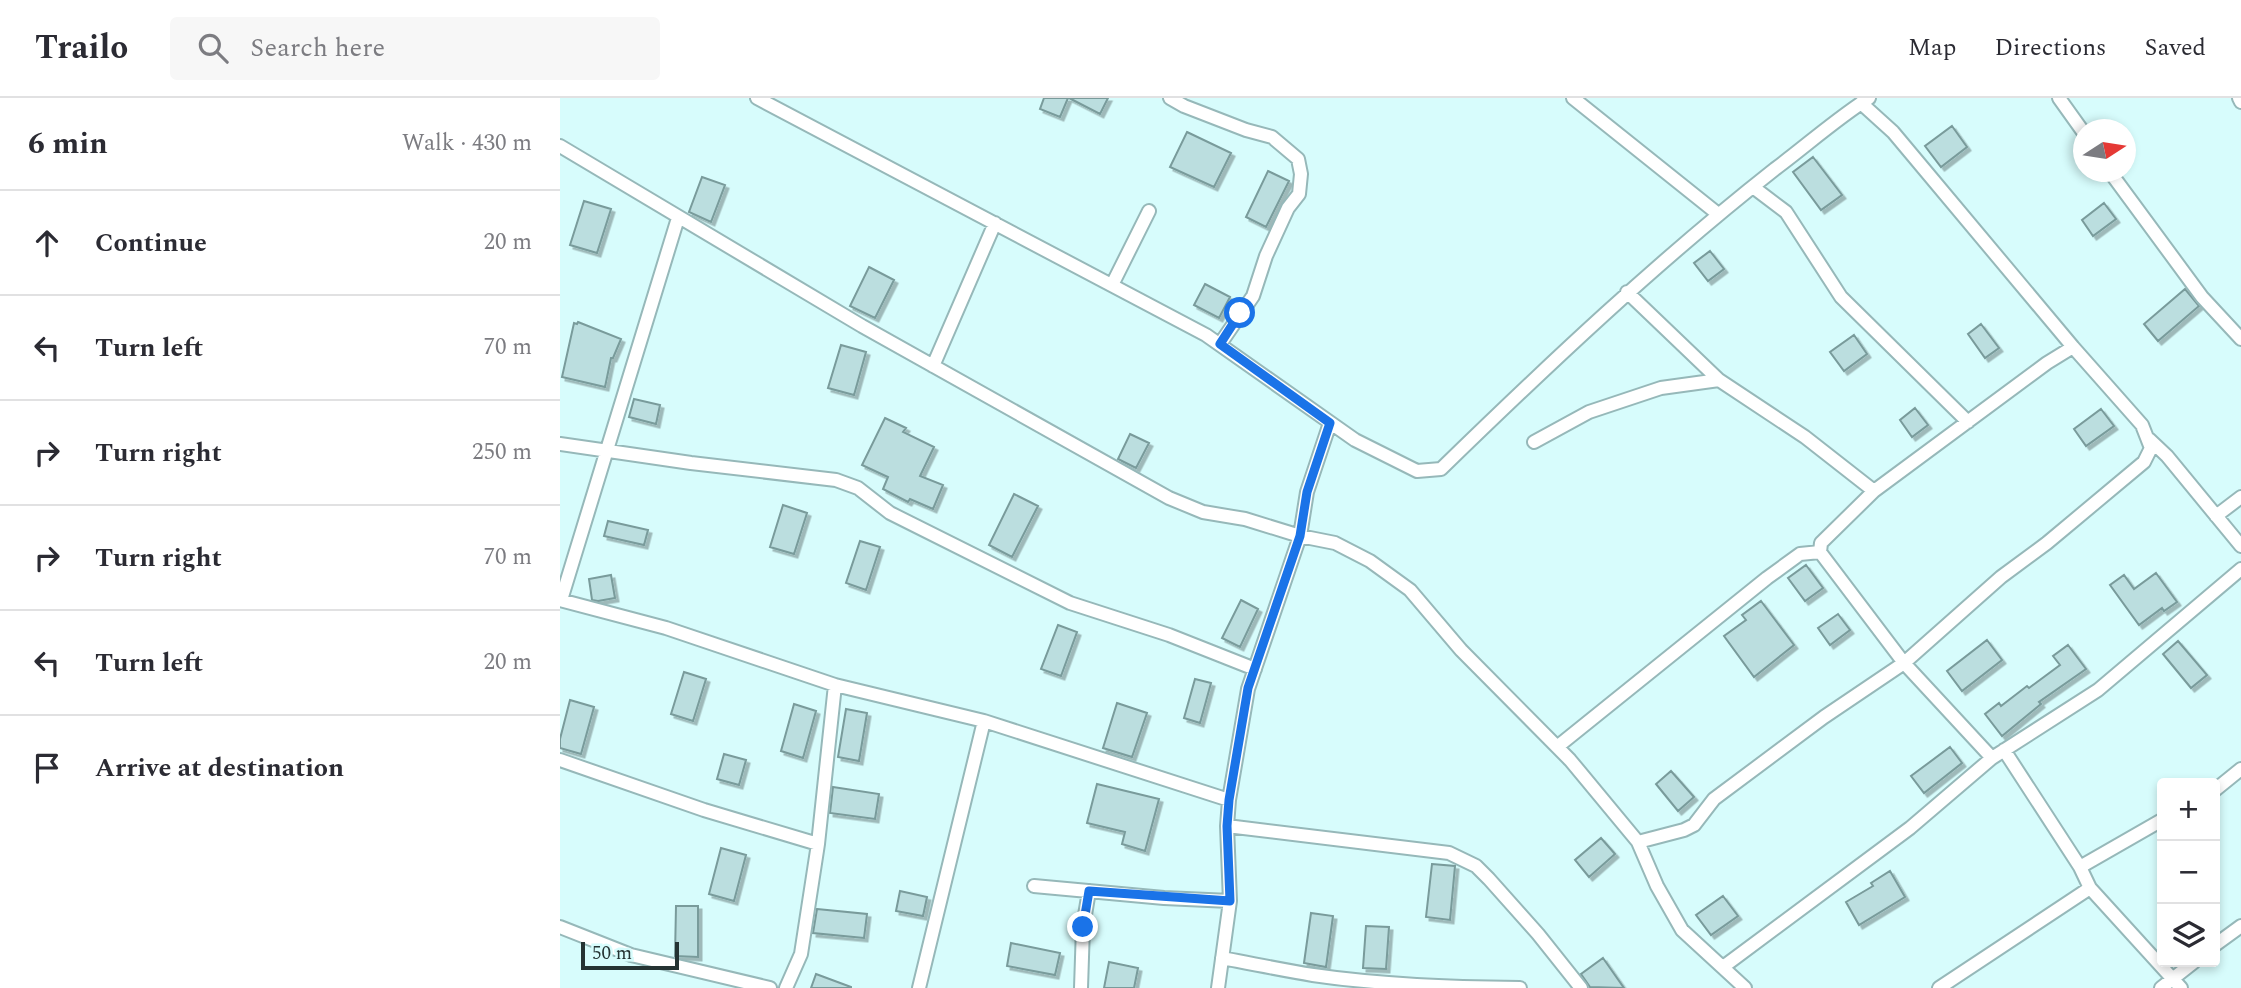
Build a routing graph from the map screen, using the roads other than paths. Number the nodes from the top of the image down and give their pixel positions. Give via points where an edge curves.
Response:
1 (757, 98) edge
2 (1170, 98) edge
3 (1573, 98) edge
4 (2059, 98) edge
5 (1865, 100) edge
6 (2074, 119) edge
7 (562, 152) edge
8 (2117, 182) edge
9 (1752, 187) junction
10 (1149, 211) dead end
11 (1718, 214) junction
12 (678, 218) junction
13 (995, 223) junction
14 (1112, 285) junction
15 (1627, 292) junction
16 (2241, 339) edge
17 (1220, 344) junction
18 (2073, 347) junction
19 (933, 366) junction
20 (1719, 380) junction
21 (1968, 422) junction
22 (1330, 423) junction
23 (2149, 439) junction
24 (1534, 442) dead end
25 (560, 444) edge
26 (607, 450) junction
27 (1874, 491) junction
28 (2241, 497) edge
29 (2216, 516) junction
30 (1300, 536) junction
31 (2241, 546) edge
32 (1820, 552) junction
33 (2241, 569) edge
34 (560, 600) edge
35 (1904, 663) junction
36 (1255, 669) junction
37 (835, 685) junction
38 (984, 721) junction
39 (1557, 747) junction
40 (2004, 750) junction
41 (1993, 758) junction
42 (560, 760) edge
43 (2241, 769) edge
44 (2220, 786) edge
45 (1229, 800) junction
46 (2157, 823) edge
47 (1227, 826) junction
48 (1638, 842) junction
49 (818, 844) junction
50 (2080, 867) junction
51 (1034, 886) dead end
52 (2090, 888) junction
53 (1089, 891) junction
54 (1230, 901) junction
55 (2241, 926) edge
56 (560, 927) edge
57 (2220, 941) edge
58 (1222, 958) junction
59 (1723, 967) junction
60 (2190, 967) edge
61 (2177, 984) edge
62 (1373, 985) edge
63 (771, 988) edge
64 (786, 988) edge
65 (919, 988) edge
66 (1081, 988) edge
67 (1219, 988) edge
68 (1504, 988) edge
69 (1520, 988) edge
70 (1581, 988) edge
71 (1745, 988) edge
72 (1939, 988) edge
73 (2161, 988) edge

1 - 13 street
2 - 17 street via 1272,137 1298,159 1299,194 1266,256 1253,296
3 - 11 street
4 - 6 street
5 - 9 street
5 - 18 street
7 - 12 street
8 - 16 street via 2202,297
9 - 11 street
9 - 21 street via 1786,212 1841,297
10 - 14 street
11 - 15 street
12 - 19 street
12 - 26 street
13 - 14 street
13 - 19 street
14 - 17 street
15 - 20 street
15 - 22 street via 1441,469 1417,471
17 - 22 street
18 - 21 street
18 - 23 street via 2142,425
19 - 30 street via 1169,498 1203,512
20 - 24 street via 1661,388 1589,412
20 - 27 street via 1805,437
21 - 27 street
22 - 30 street via 1307,492
23 - 29 street
23 - 35 street via 2151,448 2144,462 2001,577
25 - 26 street
26 - 34 street
26 - 36 street via 836,480 858,488 890,513 1070,603
27 - 32 street via 1821,543
28 - 29 street
29 - 31 street
30 - 36 street
30 - 39 street via 1335,543 1410,590 1461,650
32 - 35 street
32 - 39 street via 1800,555 1767,578
33 - 40 street via 2098,690
34 - 37 street via 666,628
35 - 41 street
35 - 48 street via 1714,799 1694,825
36 - 45 street
37 - 38 street
37 - 49 street
38 - 45 street
38 - 65 street
39 - 48 street
40 - 41 street
40 - 50 street
41 - 59 street via 1910,828
42 - 49 street
43 - 44 street
45 - 47 street
46 - 50 street
47 - 54 street
47 - 70 street via 1449,853 1476,866 1489,879
48 - 59 street via 1682,930
49 - 64 street via 801,954
50 - 52 street
51 - 53 street
52 - 61 street
52 - 72 street
53 - 54 street
53 - 66 street
54 - 58 street
55 - 57 street
56 - 63 street via 631,955
58 - 62 street
58 - 67 street
59 - 71 street
60 - 61 street
61 - 73 street
62 - 68 street
68 - 69 street

